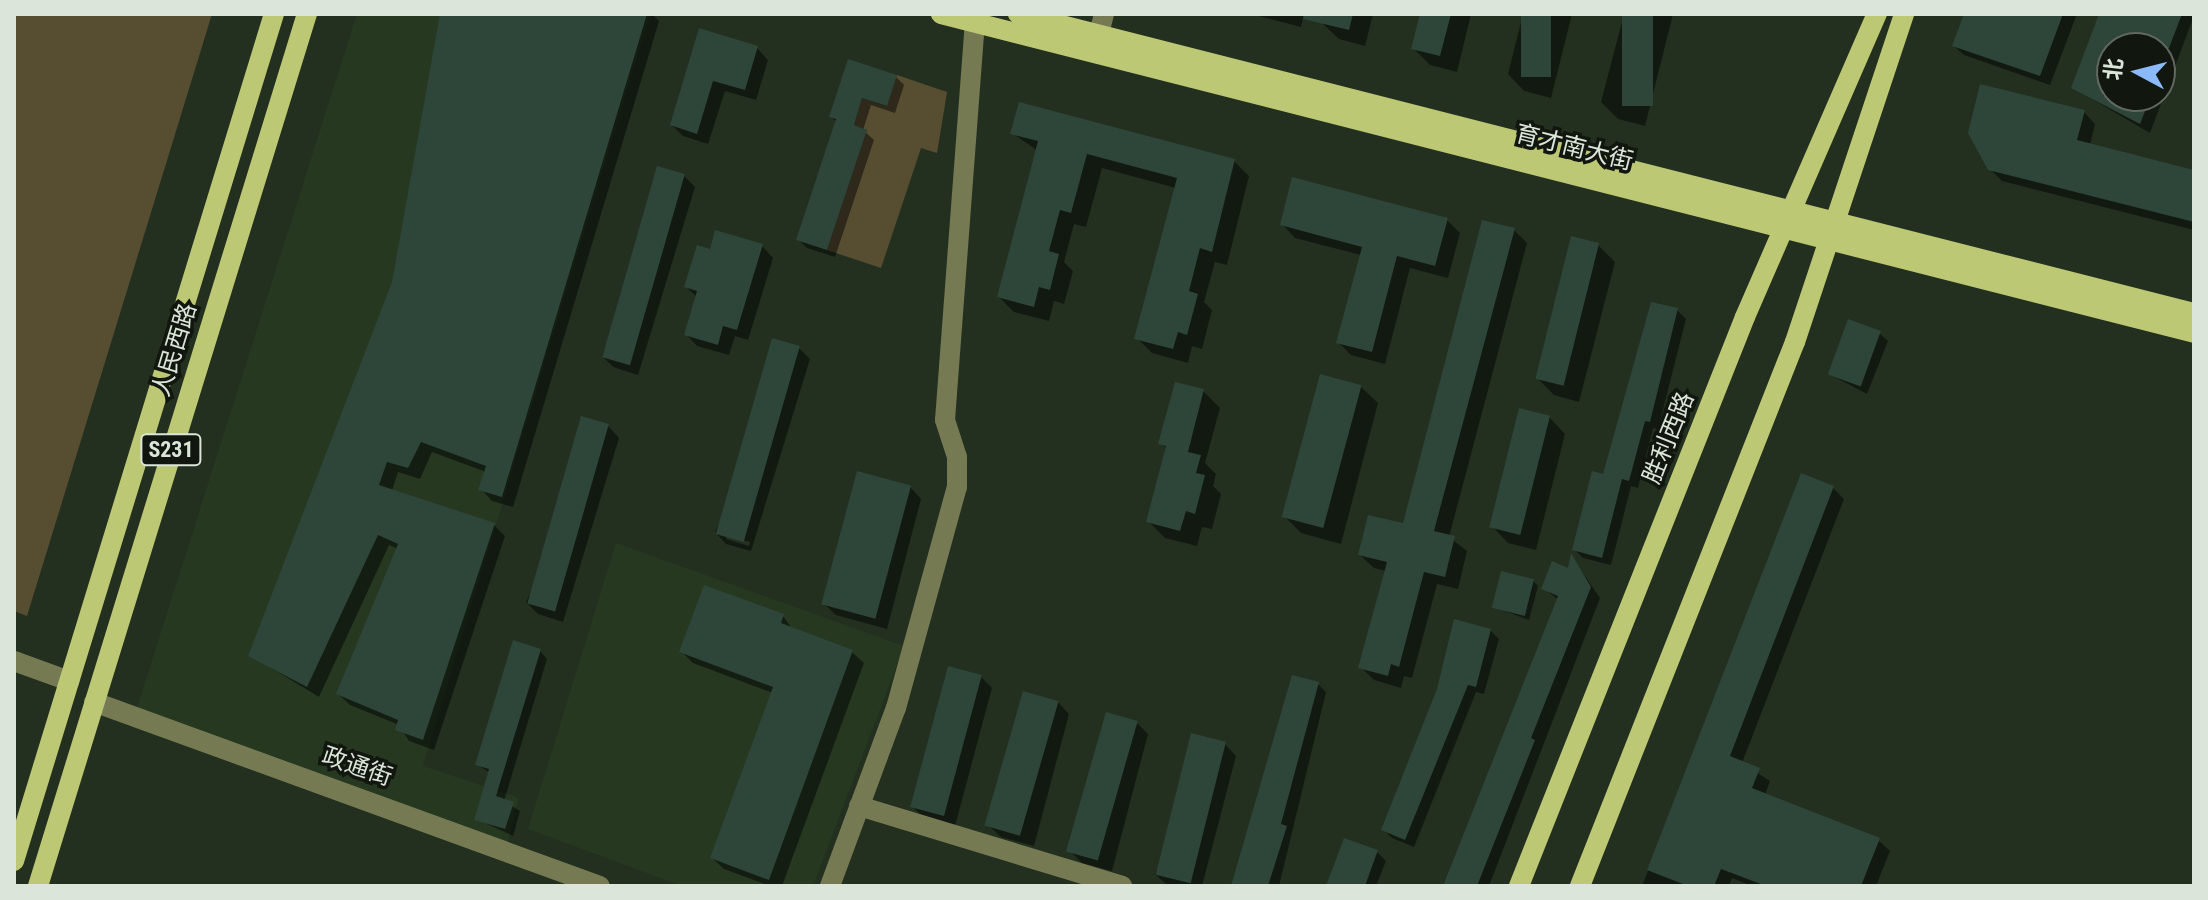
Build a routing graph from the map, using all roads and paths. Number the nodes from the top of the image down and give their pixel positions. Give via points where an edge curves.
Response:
1 (274, 14) edge
2 (307, 14) edge
3 (941, 14) edge
4 (1018, 14) edge
5 (1104, 14) edge
6 (1877, 14) edge
7 (1904, 14) edge
8 (975, 23) junction
9 (1099, 34) junction
10 (1788, 220) junction
11 (1830, 230) junction
12 (2194, 313) edge
13 (2194, 333) edge
14 (14, 661) edge
15 (69, 681) junction
16 (94, 702) junction
17 (859, 806) junction
18 (14, 861) edge
19 (38, 886) edge
20 (600, 886) edge
21 (830, 886) edge
22 (1122, 886) edge
23 (1519, 886) edge
24 (1580, 886) edge

1 - 15 main road, 人民西路 / S231
2 - 16 main road, 人民西路 / S231
3 - 8 main road, 育才南大街
4 - 9 main road, 育才南大街
5 - 9 street
6 - 10 main road, 胜利西路
7 - 11 main road
8 - 10 main road, 育才南大街
8 - 17 street via 945,420 957,457 957,487 933,588
9 - 10 main road, 育才南大街
10 - 11 main road, 育才南大街
10 - 23 main road, 胜利西路
11 - 12 main road, 育才南大街
11 - 13 main road, 育才南大街
11 - 24 main road via 1795,342
14 - 15 street
15 - 18 main road, 人民西路 / S231
16 - 19 main road, 人民西路 / S231
16 - 20 street, 政通街
17 - 21 street
17 - 22 street

